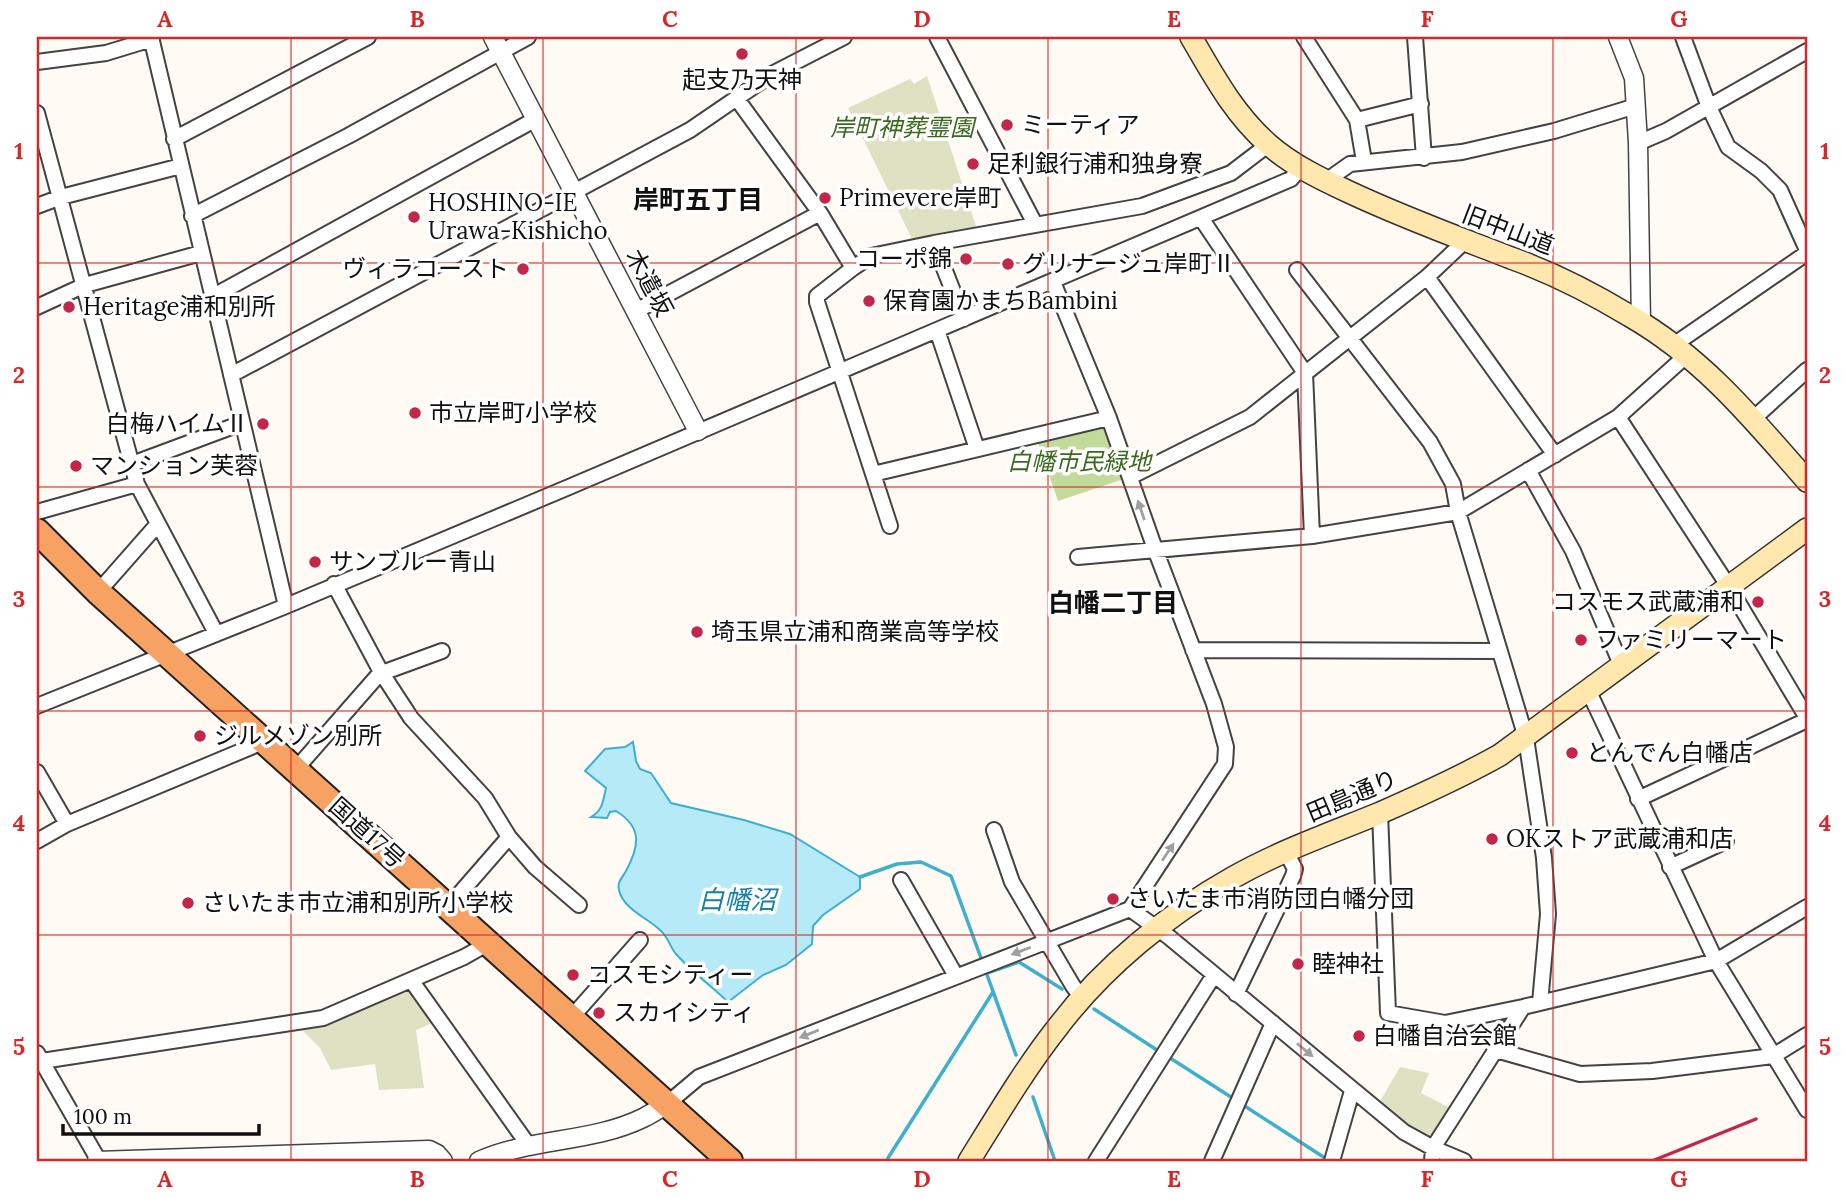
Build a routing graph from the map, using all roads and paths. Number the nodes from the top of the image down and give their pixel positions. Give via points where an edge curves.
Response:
1 (368, 37) edge
2 (528, 37) edge
3 (844, 37) edge
4 (937, 37) edge
5 (1191, 37) edge
6 (1304, 37) edge
7 (1415, 37) edge
8 (1618, 37) edge
9 (1683, 37) edge
10 (151, 38) edge
11 (497, 44) edge
12 (1807, 51) edge
13 (37, 62) edge
14 (737, 99) junction
15 (1420, 104) junction
16 (1636, 106) junction
17 (1709, 107) junction
18 (37, 113) edge
19 (536, 119) junction
20 (1357, 120) junction
21 (174, 139) junction
22 (1638, 143) junction
23 (1269, 144) junction
24 (1424, 158) junction
25 (1364, 161) junction
26 (181, 166) junction
27 (1300, 168) junction
28 (1326, 181) junction
29 (573, 192) junction
30 (61, 197) junction
31 (37, 206) edge
32 (820, 213) junction
33 (192, 216) junction
34 (1201, 218) junction
35 (1035, 224) junction
36 (1465, 241) junction
37 (933, 243) junction
38 (1807, 251) edge
39 (201, 253) junction
40 (852, 268) junction
41 (1297, 270) dead end
42 (1427, 277) junction
43 (1053, 282) junction
44 (85, 285) junction
45 (212, 297) junction
46 (37, 307) edge
47 (636, 312) junction
48 (964, 318) junction
49 (1641, 322) junction
50 (937, 330) junction
51 (1351, 338) junction
52 (1682, 349) junction
53 (1807, 370) edge
54 (838, 371) junction
55 (1305, 373) junction
56 (231, 375) junction
57 (1618, 417) junction
58 (1109, 418) junction
59 (1753, 419) junction
60 (242, 423) junction
61 (698, 431) junction
62 (977, 449) junction
63 (1555, 455) junction
64 (132, 464) junction
65 (1528, 470) junction
66 (873, 474) junction
67 (1130, 477) junction
68 (1807, 481) edge
69 (137, 484) junction
70 (37, 512) edge
71 (1458, 512) junction
72 (157, 525) junction
73 (890, 526) dead end
74 (1807, 529) edge
75 (37, 531) edge
76 (1312, 536) junction
77 (1155, 549) junction
78 (1078, 557) dead end
79 (334, 584) junction
80 (1729, 587) junction
81 (98, 592) junction
82 (285, 606) junction
83 (216, 633) junction
84 (442, 650) dead end
85 (1193, 650) junction
86 (1499, 651) junction
87 (168, 654) junction
88 (1622, 667) junction
89 (382, 673) junction
90 (1589, 692) junction
91 (37, 706) edge
92 (1807, 719) edge
93 (1526, 738) junction
94 (263, 742) junction
95 (296, 769) junction
96 (37, 772) edge
97 (1638, 799) junction
98 (1380, 813) junction
99 (66, 824) junction
100 (994, 831) dead end
101 (509, 837) junction
102 (37, 841) edge
103 (1726, 841) dead end
104 (1286, 852) junction
105 (1670, 867) junction
106 (901, 880) dead end
107 (579, 905) dead end
108 (448, 907) junction
109 (1807, 907) edge
110 (1130, 909) junction
111 (1158, 928) junction
112 (640, 940) dead end
113 (1048, 941) junction
114 (488, 944) junction
115 (1716, 961) junction
116 (1214, 975) junction
117 (956, 976) junction
118 (411, 980) junction
119 (1236, 994) junction
120 (1082, 998) junction
121 (1540, 1003) junction
122 (1523, 1007) junction
123 (572, 1017) junction
124 (1273, 1023) junction
125 (1807, 1035) edge
126 (1496, 1051) junction
127 (38, 1056) edge
128 (1773, 1056) junction
129 (1352, 1091) junction
130 (667, 1104) junction
131 (1807, 1111) edge
132 (529, 1146) junction
133 (1434, 1150) edge
134 (302, 1158) edge
135 (98, 1161) edge
136 (443, 1161) edge
137 (479, 1161) edge
138 (730, 1161) edge
139 (969, 1161) edge
140 (1096, 1161) edge
141 (1212, 1161) edge
142 (1332, 1161) edge
143 (1464, 1161) edge

1 - 21 street
2 - 11 street
3 - 14 street via 772,74
4 - 35 street
5 - 23 main road, 旧中山道 via 1231,104
6 - 20 street
7 - 15 street
8 - 16 street via 1634,78
9 - 17 street
10 - 13 street via 106,53
10 - 21 street
11 - 19 street, 木遣坂
11 - 33 street via 348,136
12 - 17 street
14 - 29 street via 690,130
14 - 32 street
15 - 20 street
15 - 24 street
16 - 22 street
16 - 24 street via 1554,131
17 - 22 street
17 - 38 street via 1728,147 1780,190
18 - 30 street
19 - 29 street, 木遣坂
19 - 45 street
20 - 25 street
21 - 26 street
22 - 49 street
23 - 27 main road, 旧中山道
23 - 35 street via 1230,173 1142,206
24 - 25 street
25 - 28 street via 1350,164
26 - 30 street
26 - 33 street
27 - 28 main road, 旧中山道
27 - 34 street via 1291,179
28 - 36 main road, 旧中山道
29 - 47 street, 木遣坂
29 - 56 street
30 - 31 street
30 - 44 street
32 - 40 street
32 - 47 street
33 - 39 street
34 - 43 street
34 - 55 street
35 - 37 street
36 - 42 street
36 - 49 main road, 旧中山道 via 1567,281
37 - 40 street via 871,256
37 - 48 street
38 - 52 street
39 - 44 street
39 - 45 street
40 - 54 street via 817,296
41 - 51 street
42 - 51 street
42 - 63 street
43 - 48 street
43 - 58 street
44 - 46 street
44 - 64 street
45 - 56 street
47 - 61 street, 木遣坂
48 - 50 street
49 - 52 main road, 旧中山道
50 - 54 street
50 - 62 street
51 - 55 street
51 - 71 street via 1430,442 1453,484
52 - 57 street
52 - 59 main road, 旧中山道
53 - 59 street
54 - 61 street
54 - 66 street
55 - 67 street via 1250,418
55 - 76 street
56 - 60 street
57 - 63 street
57 - 80 street
58 - 62 street
58 - 67 street
59 - 68 main road, 旧中山道
60 - 64 street
60 - 82 street
61 - 79 street
62 - 66 street
63 - 65 street
64 - 69 street
65 - 71 street
65 - 88 street via 1573,551
66 - 73 street
77 -> 67 street
69 - 70 street
69 - 72 street
71 - 76 street
71 - 86 street
72 - 81 street
72 - 83 street
74 - 80 main road, 田島通り
75 - 81 highway, 国道17号
76 - 77 street
77 - 78 street
77 - 85 street
79 - 82 street
79 - 89 street
80 - 88 main road, 田島通り
80 - 92 street
81 - 87 highway, 国道17号
82 - 83 street
83 - 87 street
84 - 89 street
85 - 86 street
110 -> 85 street via 1225,764 1223,736
86 - 93 street
87 - 91 street
87 - 94 highway, 国道17号
88 - 90 main road, 田島通り
89 - 95 street
89 - 101 street via 411,718 485,798
90 - 93 main road, 田島通り
90 - 97 street
92 - 97 street
93 - 98 main road, 田島通り via 1456,779
93 - 121 street via 1545,858 1548,914
94 - 95 highway, 国道17号
94 - 99 street
95 - 108 highway, 国道17号
96 - 99 street
97 - 105 street
98 - 104 main road, 田島通り
98 - 122 street via 1388,1013 1445,1023
99 - 102 street
100 - 113 street via 1012,881
101 - 107 street
101 - 108 street
103 - 105 street
104 - 111 main road, 田島通り via 1198,898
104 - 119 street via 1295,869 1293,876
105 - 115 street
106 - 117 street
108 - 114 highway, 国道17号
109 - 115 street
110 - 111 street
110 - 113 street
111 - 116 street
111 - 120 main road, 田島通り
112 - 123 street
113 -> 117 street
113 - 120 street
114 - 118 street
114 - 123 highway, 国道17号
115 - 121 street
115 - 128 street
116 - 119 street
116 - 140 street
117 -> 130 street via 699,1077
118 - 127 street via 323,1017
118 - 132 street
119 - 124 street
120 - 139 main road, 田島通り via 1014,1088
121 - 122 street
122 - 126 street
123 - 130 highway, 国道17号
124 -> 129 street
124 - 141 street
125 - 128 street
126 - 128 street via 1580,1074 1652,1071
126 - 133 street
127 - 135 street
128 - 131 street
129 - 133 street
129 - 142 street
130 - 132 street via 609,1129
130 - 138 highway, 国道17号
132 - 137 street
133 - 143 street
134 - 135 street
134 - 136 street via 429,1150

